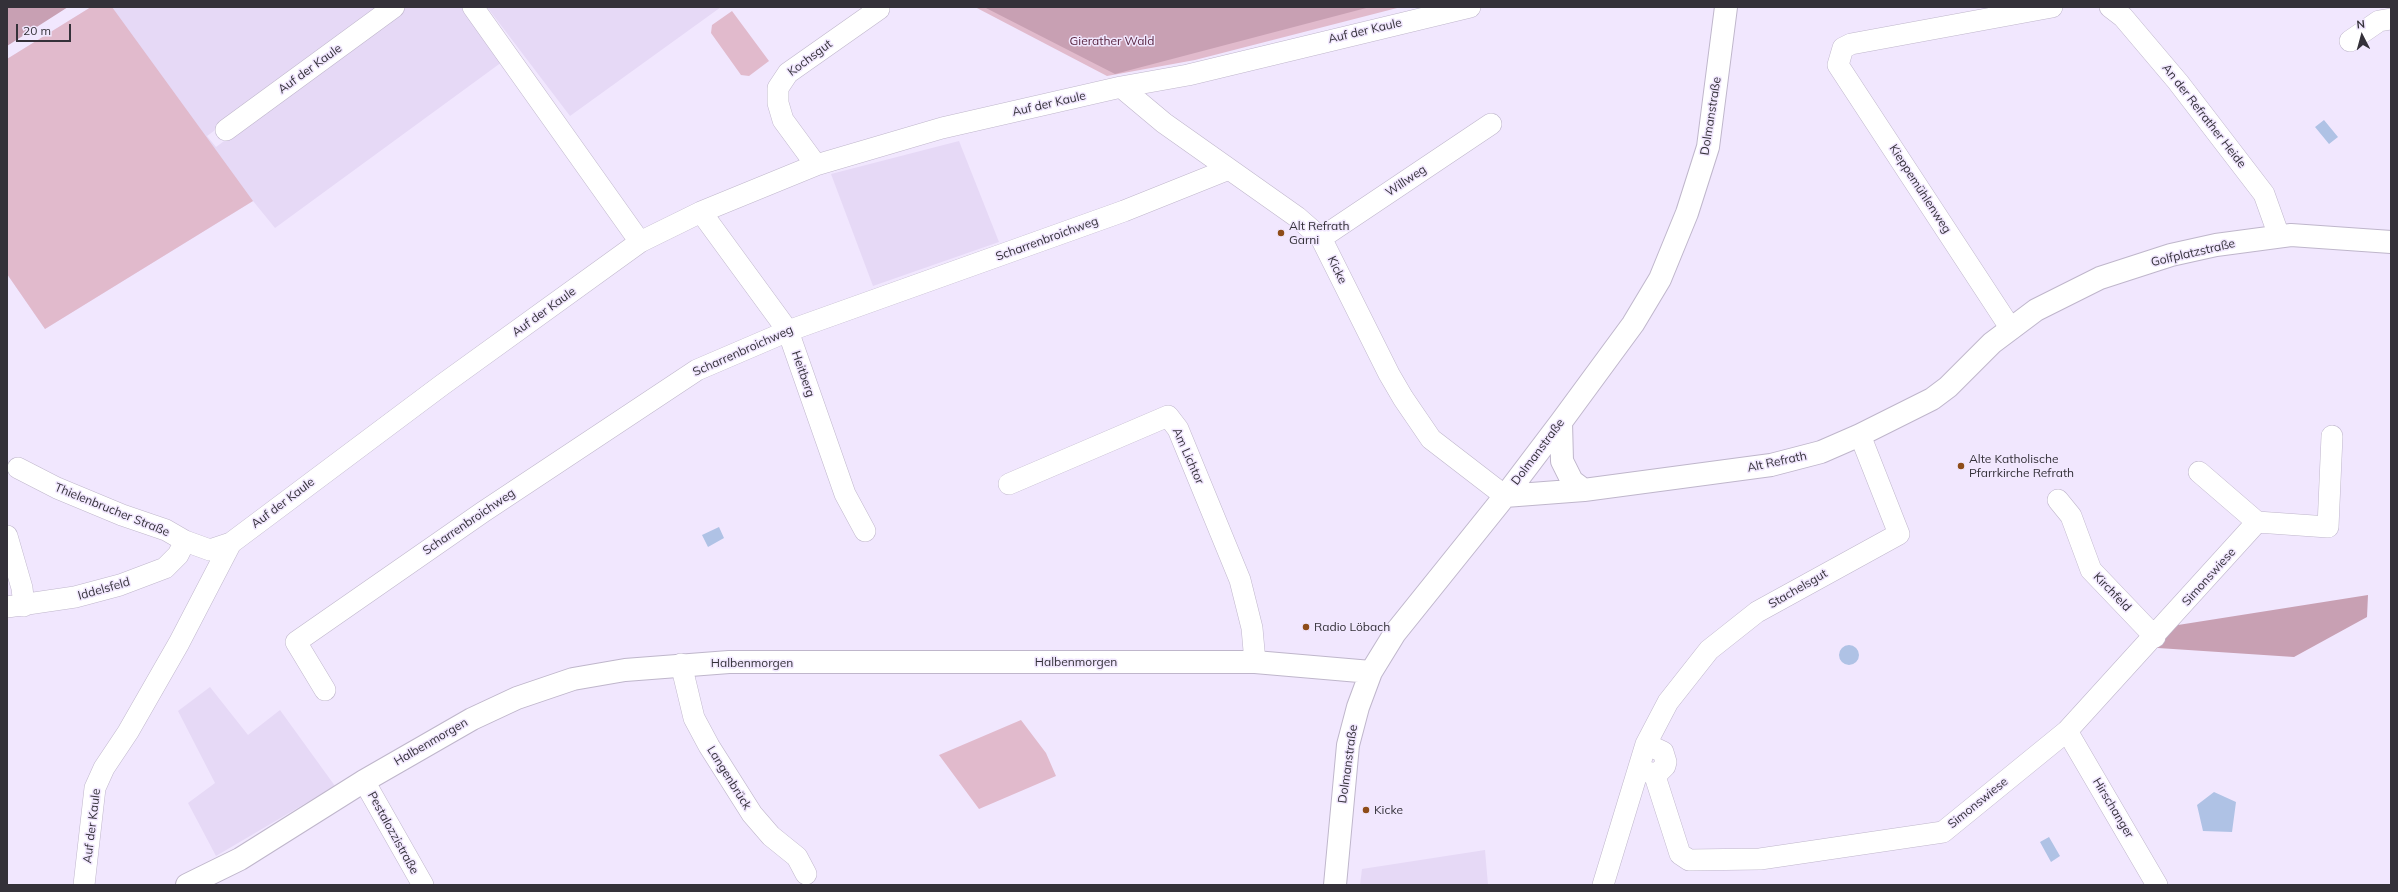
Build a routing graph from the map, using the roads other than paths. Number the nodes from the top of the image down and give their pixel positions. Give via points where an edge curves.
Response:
1 (394, 7) edge
2 (474, 7) edge
3 (1470, 7) edge
4 (1726, 7) edge
5 (2052, 7) edge
6 (2110, 7) edge
7 (880, 9) dead end
8 (2391, 19) edge
9 (2350, 41) dead end
10 (1121, 87) junction
11 (1491, 124) dead end
12 (226, 130) dead end
13 (816, 165) junction
14 (1229, 169) junction
15 (701, 212) junction
16 (2279, 236) junction
17 (1321, 238) junction
18 (640, 242) junction
19 (2391, 242) edge
20 (2011, 329) junction
21 (788, 331) junction
22 (1561, 422) junction
23 (1860, 436) junction
24 (2332, 436) dead end
25 (18, 468) dead end
26 (2199, 472) dead end
27 (1009, 484) dead end
28 (1584, 490) junction
29 (1505, 496) junction
30 (2058, 500) dead end
31 (2257, 522) junction
32 (865, 531) dead end
33 (7, 536) edge
34 (185, 541) junction
35 (231, 543) junction
36 (15, 606) edge
37 (2155, 637) junction
38 (1255, 662) junction
39 (681, 664) junction
40 (1371, 672) junction
41 (325, 690) dead end
42 (2068, 732) junction
43 (1646, 770) junction
44 (364, 781) junction
45 (806, 874) dead end
46 (84, 885) edge
47 (187, 885) edge
48 (423, 885) edge
49 (1335, 885) edge
50 (1603, 885) edge
51 (2157, 885) edge

1 - 12 street, Auf der Kaule
2 - 18 street
3 - 10 street, Auf der Kaule via 1188,75
4 - 22 street, Dolmanstraße via 1708,147 1687,213 1660,279 1647,303
5 - 20 street, Kieppemühlenweg via 1851,44 1843,48 1838,65
6 - 16 street, An der Refrather Heide via 2123,17 2178,82 2264,194
7 - 13 street, Kochsgut via 788,73 778,88 778,103 783,120
8 - 9 street via 2379,21
10 - 13 street, Auf der Kaule via 942,128
10 - 14 street, Kicke via 1164,123
11 - 17 street, Willweg
13 - 15 street, Auf der Kaule
14 - 17 street, Kicke via 1297,217
14 - 21 street, Scharrenbroichweg via 1124,211
15 - 18 street, Auf der Kaule
15 - 21 street, Heitberg
16 - 19 street, Golfplatzstraße via 2302,235
16 - 20 street, Golfplatzstraße via 2216,245 2171,255 2100,278 2036,310
17 - 29 street, Kicke via 1373,344 1407,404 1432,439
18 - 35 street, Auf der Kaule via 442,385
20 - 23 street, Alt Refrath via 1932,399
21 - 32 street, Heitberg via 845,494
21 - 41 street, Scharrenbroichweg via 697,370 483,512 296,642
22 - 28 street via 1562,462 1572,481
22 - 29 street, Dolmanstraße
23 - 28 street, Alt Refrath via 1821,452 1771,465
23 - 43 street, Stachelsgut via 1899,534 1757,612 1709,650 1668,702 1646,744
24 - 31 street via 2328,527
25 - 34 street, Thielenbrucher Straße via 57,488 166,530
26 - 31 street
27 - 38 street, Am Lichtor via 1168,416 1178,429 1240,580 1252,628
28 - 29 street, Alt Refrath
29 - 40 street, Dolmanstraße via 1395,633
30 - 37 street, Kirchfeld via 2071,516 2091,570
31 - 37 street, Simonswiese
33 - 36 street via 22,588
34 - 35 street, Thielenbrucher Straße via 210,550
34 - 36 street, Iddelsfeld via 178,555 165,568 120,586 75,597
35 - 46 street, Auf der Kaule via 179,643 101,775 96,788
37 - 42 street, Simonswiese
38 - 39 street, Halbenmorgen
38 - 40 street, Halbenmorgen
39 - 44 street, Halbenmorgen via 573,679 517,698 472,719
39 - 45 street, Langenbrück via 694,718 709,746 752,814 771,836 797,857
40 - 49 street, Dolmanstraße via 1348,745
42 - 43 street, Simonswiese via 1943,832 1760,859 1689,860 1680,854
42 - 51 street, Hirschanger
43 - 50 street, Stachelsgut
44 - 47 street, Halbenmorgen via 240,859
44 - 48 street, Pestalozzistraße

